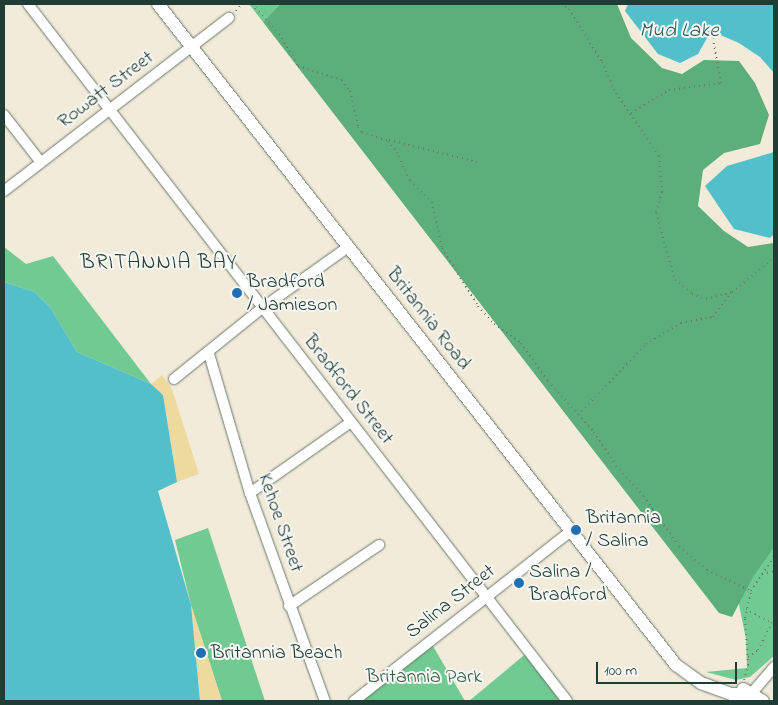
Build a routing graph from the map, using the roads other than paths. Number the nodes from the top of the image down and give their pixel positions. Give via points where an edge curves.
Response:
1 (28, 4) edge
2 (158, 4) edge
3 (229, 18) dead end
4 (192, 47) junction
5 (110, 109) junction
6 (4, 115) edge
7 (40, 161) junction
8 (4, 191) edge
9 (348, 247) junction
10 (262, 308) junction
11 (209, 354) junction
12 (174, 379) dead end
13 (351, 422) junction
14 (250, 493) junction
15 (571, 531) junction
16 (379, 546) dead end
17 (485, 597) junction
18 (290, 606) junction
19 (774, 667) edge
20 (748, 698) edge
21 (325, 701) edge
22 (354, 701) edge
23 (567, 701) edge
24 (763, 701) edge

1 - 5 street, Bradford Street
2 - 4 street, Britannia Road
3 - 4 street, Rowatt Street
4 - 5 street, Rowatt Street
4 - 9 street, Britannia Road
5 - 7 street, Rowatt Street
5 - 10 street, Bradford Street
6 - 7 street
7 - 8 street, Rowatt Street
9 - 10 street
9 - 15 street, Britannia Road
10 - 11 street
10 - 13 street, Bradford Street
11 - 12 street
11 - 14 street, Kehoe Street
13 - 14 street
13 - 17 street, Bradford Street
14 - 18 street, Kehoe Street
15 - 17 street, Salina Street
15 - 20 street, Britannia Road via 671,656
16 - 18 street
17 - 22 street, Salina Street
17 - 23 street, Bradford Street
18 - 21 street, Kehoe Street
19 - 20 street
20 - 24 street, Britannia Road

